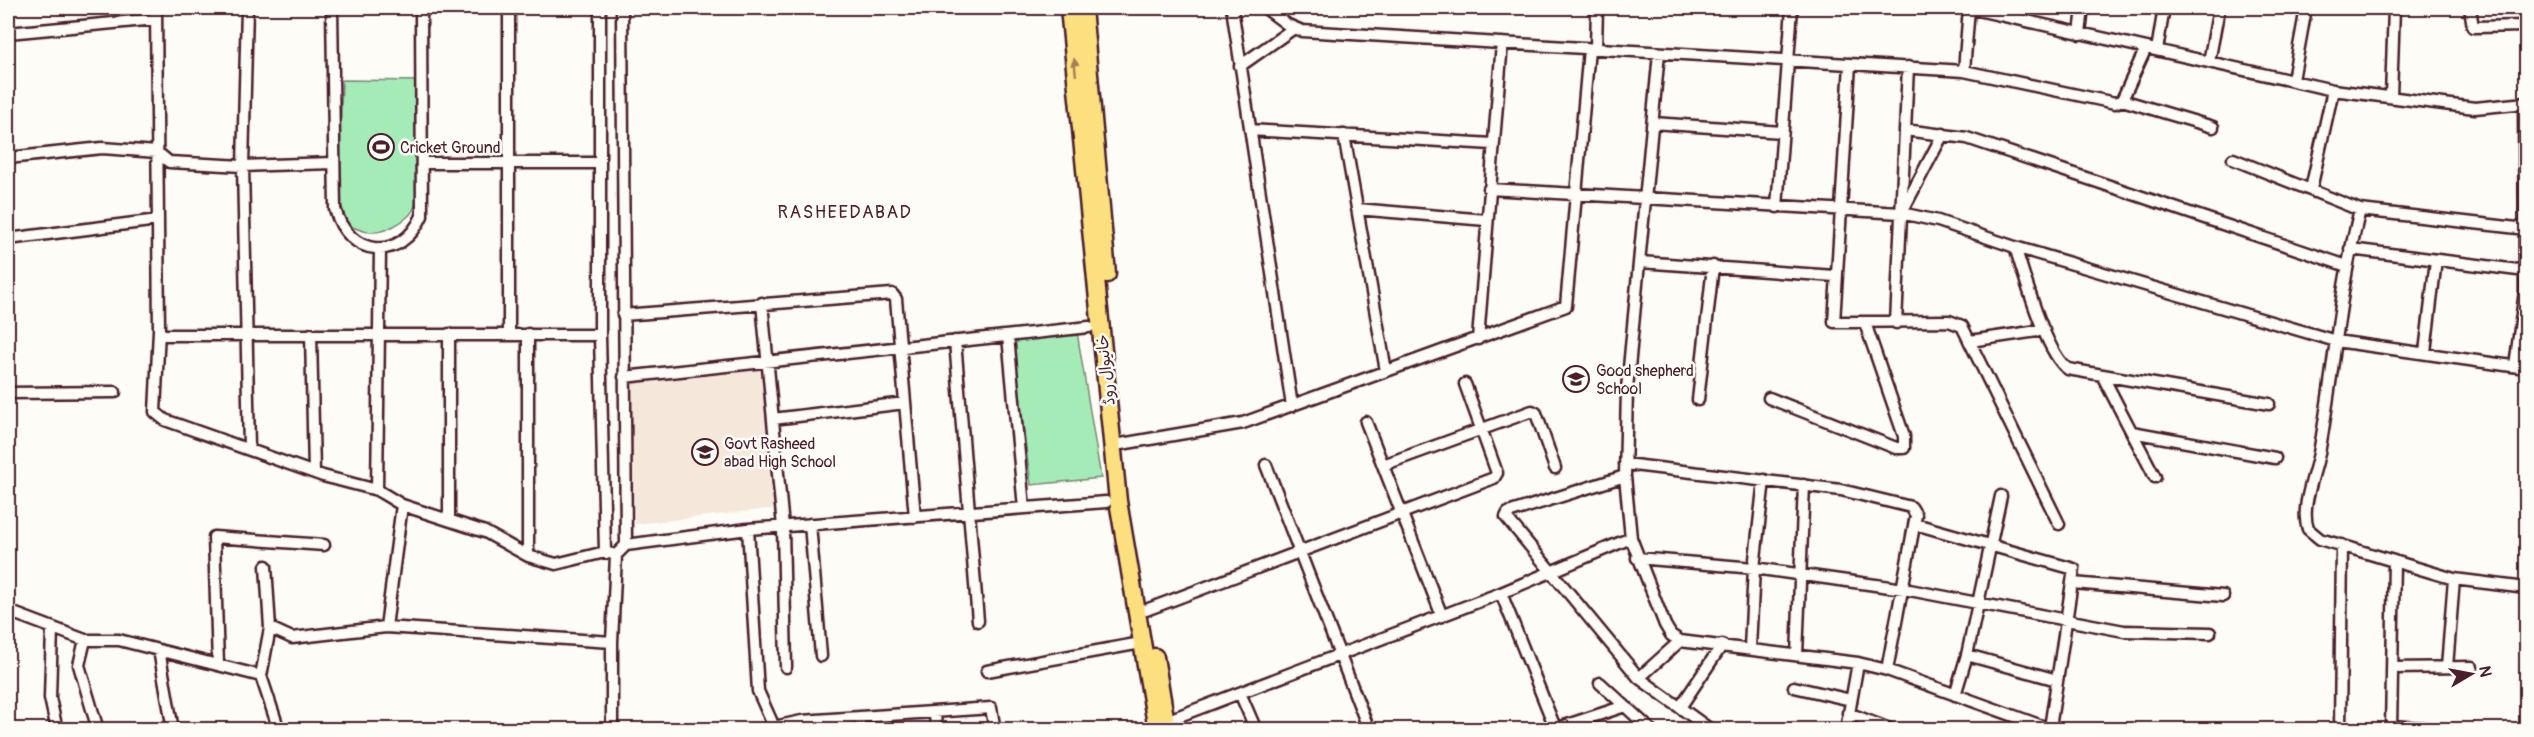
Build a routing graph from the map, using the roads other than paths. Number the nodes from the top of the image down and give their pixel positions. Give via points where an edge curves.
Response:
1 (247, 8) edge
2 (332, 8) edge
3 (421, 8) edge
4 (508, 8) edge
5 (600, 8) edge
6 (622, 8) edge
7 (1069, 8) edge
8 (1083, 8) edge
9 (1232, 8) edge
10 (1265, 8) edge
11 (1597, 8) edge
12 (1792, 8) edge
13 (1969, 8) edge
14 (2083, 8) edge
15 (2164, 8) edge
16 (2219, 8) edge
17 (2306, 8) edge
18 (2394, 8) edge
19 (2470, 8) edge
20 (156, 13) edge
21 (2526, 26) edge
22 (1294, 27) junction
23 (8, 33) edge
24 (2080, 34) junction
25 (1502, 43) junction
26 (1593, 49) junction
27 (2151, 49) junction
28 (1659, 53) junction
29 (1788, 61) junction
30 (2209, 62) junction
31 (1850, 64) junction
32 (1240, 66) junction
33 (1908, 67) junction
34 (1964, 71) junction
35 (2293, 80) junction
36 (2333, 90) junction
37 (2391, 97) junction
38 (2122, 100) junction
39 (2525, 103) edge
40 (1653, 123) junction
41 (2213, 127) dead end
42 (1250, 130) junction
43 (1905, 130) junction
44 (1782, 132) junction
45 (1942, 134) junction
46 (1344, 135) junction
47 (1493, 144) junction
48 (157, 152) junction
49 (8, 158) edge
50 (2233, 159) dead end
51 (333, 163) junction
52 (422, 163) junction
53 (508, 163) junction
54 (599, 163) junction
55 (243, 166) junction
56 (1489, 189) junction
57 (2312, 189) junction
58 (1577, 195) junction
59 (1647, 199) junction
60 (1777, 207) junction
61 (1357, 209) junction
62 (1840, 210) junction
63 (2360, 210) junction
64 (1901, 213) junction
65 (158, 220) junction
66 (1486, 220) junction
67 (2526, 229) edge
68 (8, 238) edge
69 (2015, 247) junction
70 (380, 249) junction
71 (2350, 249) junction
72 (2436, 260) junction
73 (1640, 262) junction
74 (1713, 266) junction
75 (2347, 267) junction
76 (2526, 271) edge
77 (1835, 276) junction
78 (762, 303) junction
79 (623, 315) junction
80 (1865, 323) junction
81 (1896, 323) junction
82 (1089, 327) dead end
83 (159, 330) junction
84 (2044, 330) junction
85 (246, 334) junction
86 (311, 334) junction
87 (379, 334) junction
88 (449, 334) junction
89 (509, 334) junction
90 (528, 334) junction
91 (600, 335) junction
92 (1008, 336) junction
93 (1478, 339) junction
94 (955, 341) junction
95 (1970, 341) junction
96 (2336, 341) junction
97 (900, 348) junction
98 (2425, 352) junction
99 (768, 362) junction
100 (2515, 366) junction
101 (2526, 368) edge
102 (1386, 371) junction
103 (2102, 375) junction
104 (624, 377) junction
105 (1465, 384) dead end
106 (115, 392) dead end
107 (8, 393) edge
108 (1769, 398) dead end
109 (1698, 400) dead end
110 (905, 403) junction
111 (2269, 404) dead end
112 (1292, 406) junction
113 (773, 419) junction
114 (1366, 422) dead end
115 (1481, 430) junction
116 (2132, 432) junction
117 (1121, 444) junction
118 (249, 448) junction
119 (2275, 458) dead end
120 (1625, 464) junction
121 (1266, 465) dead end
122 (1383, 465) junction
123 (1555, 468) dead end
124 (314, 472) junction
125 (1625, 476) junction
126 (2155, 477) dead end
127 (1764, 480) junction
128 (1804, 485) junction
129 (377, 490) junction
130 (2001, 496) dead end
131 (1106, 502) dead end
132 (402, 505) junction
133 (1024, 508) junction
134 (968, 513) junction
135 (1402, 514) junction
136 (915, 517) junction
137 (449, 520) junction
138 (810, 524) junction
139 (1915, 524) junction
140 (2059, 524) dead end
141 (783, 527) junction
142 (748, 529) junction
143 (1631, 538) junction
144 (324, 545) dead end
145 (626, 545) junction
146 (1992, 546) junction
147 (2342, 546) junction
148 (605, 552) junction
149 (1300, 552) junction
150 (616, 555) junction
151 (528, 556) junction
152 (1637, 558) junction
153 (2394, 561) junction
154 (266, 566) dead end
155 (1754, 568) junction
156 (1550, 572) junction
157 (1800, 576) junction
158 (2454, 579) junction
159 (2073, 582) junction
160 (2526, 588) edge
161 (1904, 589) junction
162 (1501, 593) junction
163 (2223, 596) dead end
164 (1978, 604) junction
165 (1146, 610) junction
166 (8, 611) edge
167 (1442, 616) junction
168 (2067, 620) junction
169 (978, 621) dead end
170 (386, 627) junction
171 (52, 628) junction
172 (270, 628) junction
173 (2210, 633) dead end
174 (86, 640) junction
175 (1680, 641) junction
176 (612, 642) junction
177 (1141, 643) junction
178 (1722, 645) junction
179 (1750, 648) junction
180 (159, 650) junction
181 (1340, 655) junction
182 (1797, 655) junction
183 (1966, 655) junction
184 (821, 656) dead end
185 (1858, 663) junction
186 (218, 665) junction
187 (786, 667) dead end
188 (2447, 667) junction
189 (2472, 667) dead end
190 (2392, 668) junction
191 (1887, 670) junction
192 (987, 671) dead end
193 (261, 676) junction
194 (1639, 678) junction
195 (2057, 680) junction
196 (1600, 683) dead end
197 (1794, 687) dead end
198 (1240, 693) junction
199 (1955, 695) junction
200 (1851, 700) junction
201 (1625, 705) junction
202 (1681, 706) junction
203 (935, 712) junction
204 (1848, 713) junction
205 (1163, 726) edge
206 (774, 727) junction
207 (2391, 728) edge
208 (57, 729) edge
209 (99, 729) edge
210 (173, 729) edge
211 (279, 729) edge
212 (612, 729) edge
213 (760, 729) edge
214 (936, 729) edge
215 (994, 729) edge
216 (1256, 729) edge
217 (1369, 729) edge
218 (1555, 729) edge
219 (1650, 729) edge
220 (1712, 729) edge
221 (1846, 729) edge
222 (1892, 729) edge
223 (2051, 729) edge
224 (2340, 729) edge
225 (2456, 729) edge

1 - 55 street
2 - 51 street
3 - 52 street
4 - 53 street
5 - 54 street
6 - 79 street
177 -> 7 main road, خانیوال روڈ via 1117,491
8 - 117 main road, خانیوال روڈ
9 - 32 street
10 - 22 street
11 - 26 street
12 - 29 street
13 - 24 street
13 - 34 street
14 - 24 street
15 - 27 street
16 - 30 street
17 - 35 street
18 - 37 street
19 - 21 street via 2473,27
20 - 23 street
20 - 48 street
22 - 25 street via 1302,31
22 - 32 street
24 - 27 street
25 - 26 street
25 - 47 street
26 - 28 street
26 - 58 street
27 - 30 street
27 - 38 street
28 - 29 street
28 - 40 street
29 - 31 street
29 - 44 street
30 - 35 street
31 - 33 street
31 - 62 street
32 - 42 street
33 - 34 street
33 - 43 street
34 - 38 street via 2115,103
35 - 36 street
36 - 37 street
36 - 57 street
37 - 39 street via 2475,108
38 - 41 street
39 - 67 street
40 - 44 street
40 - 59 street
42 - 46 street
42 - 112 street
43 - 45 street
43 - 64 street
44 - 60 street
45 - 64 street
45 - 75 street via 1967,138
46 - 47 street
46 - 61 street
47 - 56 street
48 - 49 street via 102,148
48 - 55 street via 169,162
48 - 65 street
50 - 57 street
51 - 55 street
51 - 70 street via 339,223 358,243
52 - 53 street
52 - 70 street via 422,216 417,228 404,241
53 - 54 street
53 - 89 street
54 - 91 street
55 - 85 street
56 - 58 street
56 - 66 street
57 - 63 street
58 - 59 street
58 - 93 street via 1566,306
59 - 60 street
59 - 73 street
60 - 62 street
61 - 66 street
61 - 102 street
62 - 64 street
62 - 77 street
63 - 67 street
63 - 71 street
64 - 69 street
64 - 81 street
65 - 68 street
65 - 83 street
66 - 93 street
67 - 76 street
69 - 84 street
69 - 96 street
70 - 87 street
71 - 72 street
71 - 75 street
72 - 76 street
72 - 98 street
73 - 74 street
73 - 120 street via 1627,389
74 - 77 street
74 - 109 street
75 - 96 street
76 - 100 street
77 - 80 street via 1834,322
78 - 79 street
78 - 97 street via 892,294 896,299
78 - 99 street
79 - 104 street
80 - 81 street
80 - 108 street via 1904,436 1904,448
81 - 95 street via 1957,323
82 - 92 street
83 - 85 street via 162,335
83 - 118 street via 154,412 165,420
84 - 95 street
84 - 103 street via 2062,365
85 - 86 street
85 - 118 street
86 - 87 street
86 - 124 street
87 - 88 street
87 - 129 street
88 - 89 street
88 - 137 street
89 - 90 street
90 - 91 street
90 - 151 street
91 - 148 street
92 - 94 street
92 - 133 street
93 - 102 street
94 - 97 street
94 - 134 street
95 - 140 street
96 - 98 street
96 - 147 street via 2305,523 2312,534
97 - 99 street
97 - 110 street
98 - 100 street
99 - 104 street
99 - 113 street
100 - 101 street
102 - 112 street
103 - 111 street
103 - 116 street
104 - 145 street
105 - 115 street
106 - 107 street
110 - 113 street
110 - 136 street
112 - 117 street via 1243,423
113 - 141 street
114 - 122 street
115 - 122 street
115 - 123 street via 1534,411
115 - 135 street via 1497,476
116 - 119 street
116 - 126 street
117 - 165 main road, خانیوال روڈ
118 - 124 street
120 - 125 street
120 - 127 street
121 - 149 street
122 - 135 street
124 - 129 street
125 - 143 street
125 - 156 street via 1506,514
127 - 128 street
127 - 155 street
128 - 139 street via 1906,505 1915,510
128 - 157 street
129 - 132 street
130 - 146 street
131 - 133 street
132 - 137 street
132 - 170 street
133 - 134 street
134 - 136 street
134 - 169 street
135 - 149 street
135 - 167 street
136 - 138 street
137 - 151 street via 485,532
138 - 141 street
138 - 184 street
139 - 146 street
139 - 161 street
141 - 142 street
141 - 187 street
142 - 145 street
142 - 206 street via 758,690
143 - 152 street
143 - 156 street
144 - 186 street via 214,537
145 - 150 street
146 - 159 street via 2071,567
146 - 164 street
147 - 153 street
147 - 224 street
148 - 150 street
148 - 151 street via 555,564
149 - 165 street
149 - 181 street
150 - 176 street
152 - 155 street
152 - 175 street via 1665,625
153 - 158 street
153 - 190 street
154 - 172 street
155 - 157 street
155 - 179 street
156 - 162 street
156 - 194 street
157 - 161 street
157 - 182 street
158 - 160 street
158 - 188 street
159 - 163 street
159 - 168 street
161 - 164 street
161 - 191 street
162 - 167 street
162 - 218 street
164 - 168 street
164 - 183 street
165 - 205 main road, خانیوال روڈ
166 - 171 street
167 - 181 street
168 - 173 street via 2124,631
168 - 195 street
170 - 172 street via 292,638
170 - 176 street
171 - 174 street
171 - 208 street via 50,698
172 - 193 street
174 - 180 street via 118,640
174 - 209 street via 79,665
175 - 178 street
175 - 194 street
176 - 212 street
177 - 192 street
177 - 205 main road, خانیوال روڈ
178 - 179 street
178 - 202 street
179 - 182 street
180 - 186 street
180 - 210 street
181 - 198 street
181 - 217 street
182 - 185 street
183 - 195 street
183 - 199 street
185 - 191 street
185 - 200 street
186 - 193 street
188 - 189 street
188 - 190 street
190 - 207 street
191 - 199 street
193 - 211 street
194 - 202 street
195 - 223 street
196 - 201 street
197 - 200 street
198 - 205 street
198 - 216 street
199 - 223 street
200 - 204 street
201 - 218 street
201 - 219 street
202 - 220 street
203 - 206 street via 802,721
203 - 214 street
203 - 215 street via 992,708
204 - 221 street
204 - 222 street
206 - 213 street
207 - 225 street

